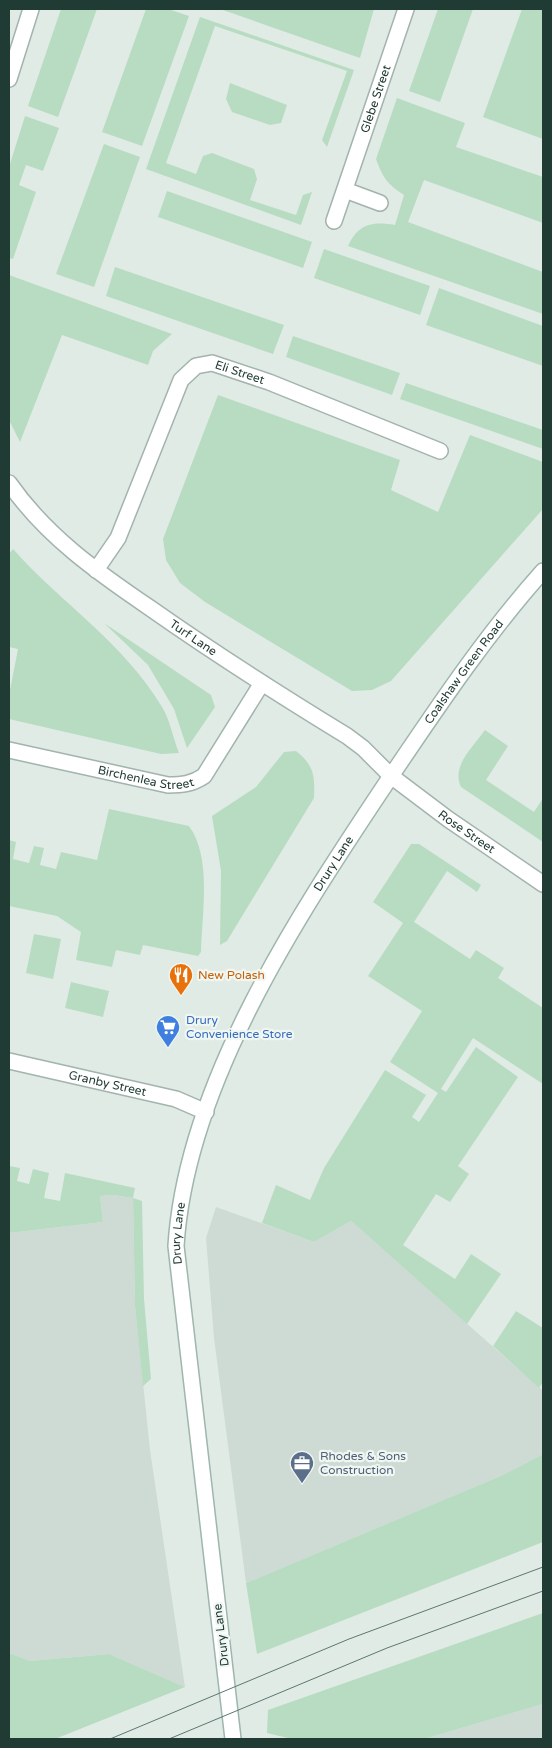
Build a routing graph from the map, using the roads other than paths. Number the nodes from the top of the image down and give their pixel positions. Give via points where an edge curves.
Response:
1 (31, 9) edge
2 (406, 9) edge
3 (9, 78) edge
4 (345, 190) junction
5 (380, 203) dead end
6 (334, 221) dead end
7 (440, 451) dead end
8 (9, 483) edge
9 (96, 570) junction
10 (543, 571) edge
11 (262, 683) junction
12 (9, 750) edge
13 (391, 776) junction
14 (543, 884) edge
15 (9, 1061) edge
16 (206, 1112) junction
17 (233, 1739) edge

1 - 3 street
2 - 4 street, Glebe Street
4 - 5 street
4 - 6 street, Glebe Street
7 - 9 street, Eli Street via 269,382 212,363 196,366 181,380 118,538
8 - 9 street, Turf Lane via 57,539
9 - 11 street, Turf Lane
10 - 13 street, Coalshaw Green Road via 453,684
11 - 12 street, Birchenlea Street via 225,746 204,776 194,782 168,785
11 - 13 street, Turf Lane via 363,748
13 - 14 street, Rose Street via 448,820
13 - 16 street, Drury Lane via 345,846 246,1014
15 - 16 street, Granby Street via 176,1099
16 - 17 street, Drury Lane via 184,1189 176,1246

